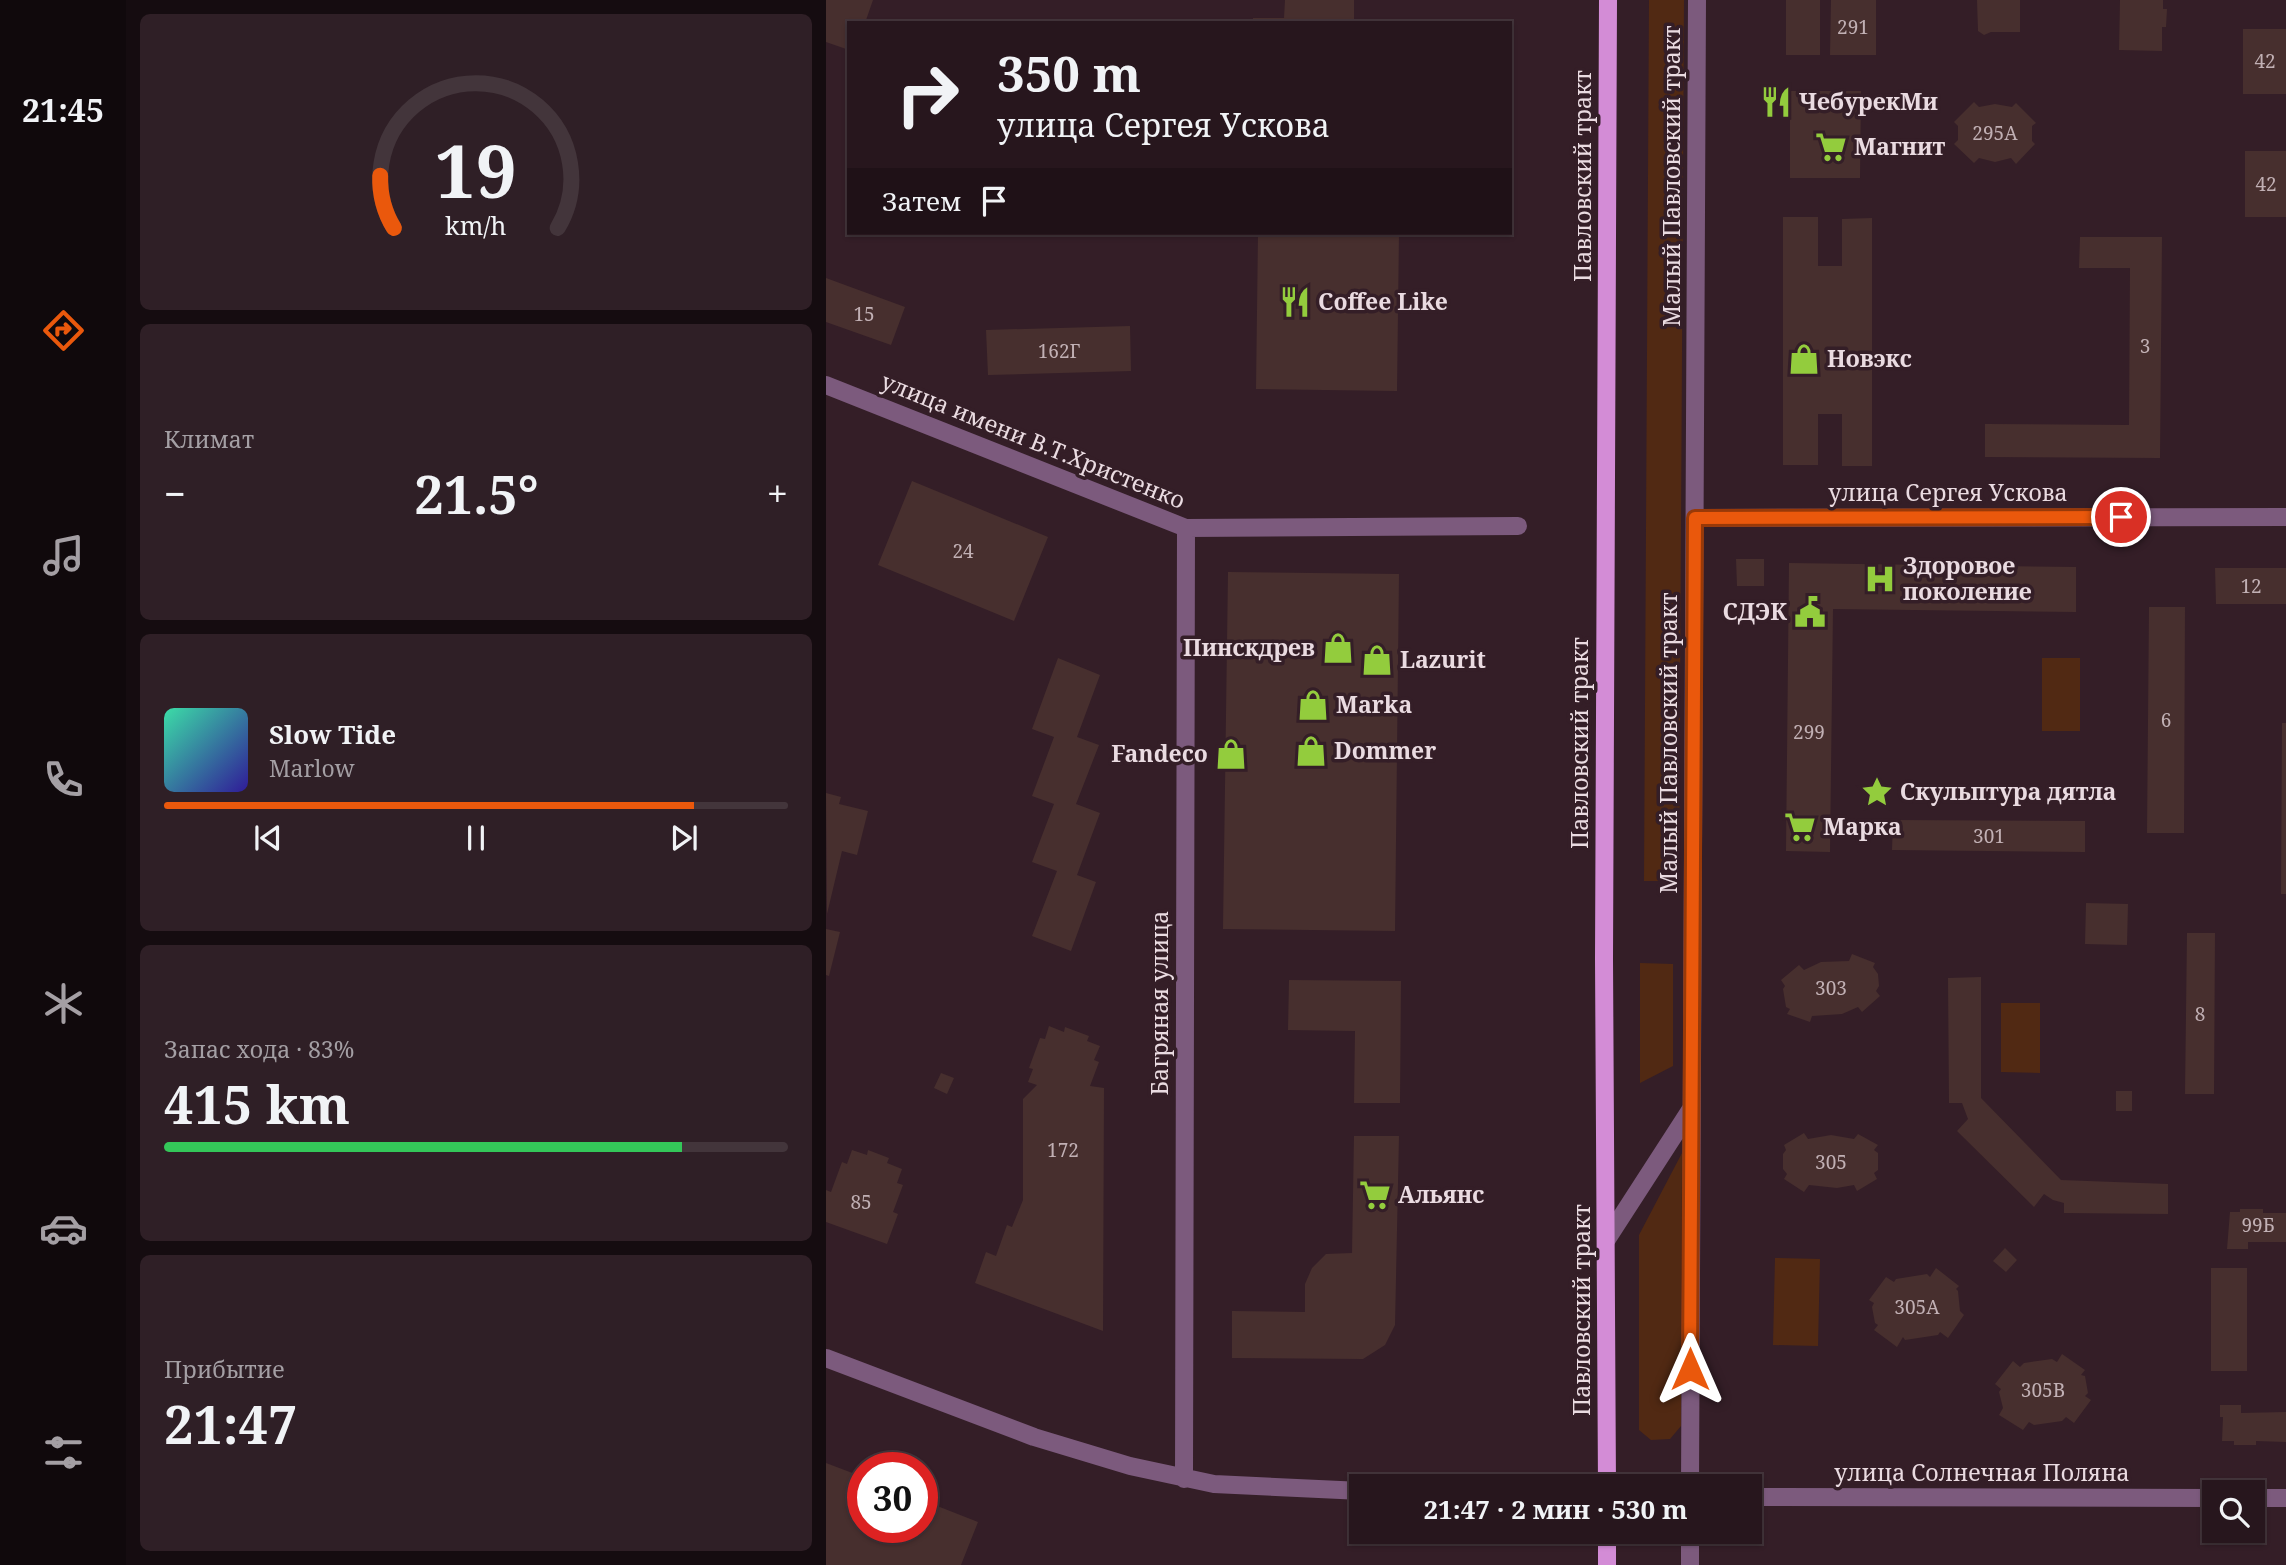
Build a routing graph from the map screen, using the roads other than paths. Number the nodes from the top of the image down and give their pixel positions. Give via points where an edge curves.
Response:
1 (1608, 0) edge
2 (1697, 0) edge
3 (826, 385) edge
4 (2286, 517) edge
5 (1695, 518) junction
6 (1518, 526) dead end
7 (1186, 528) junction
8 (1691, 1109) junction
9 (1607, 1239) junction
10 (826, 1357) edge
11 (1606, 1474) edge
12 (1690, 1474) edge
13 (1184, 1479) junction
14 (1349, 1490) edge
15 (1762, 1497) edge
16 (2202, 1498) edge
17 (2265, 1498) edge
18 (2286, 1498) edge
19 (1607, 1544) edge
20 (1690, 1544) edge
21 (1607, 1565) edge
22 (1690, 1565) edge

1 - 9 main road, Павловский тракт
2 - 5 street, Малый Павловский тракт
3 - 7 street, улица имени В.Т.Христенко
4 - 5 street, улица Сергея Ускова
5 - 8 street, Малый Павловский тракт
6 - 7 street, улица имени В.Т.Христенко
7 - 13 street, Багряная улица
8 - 9 street
8 - 12 street, Малый Павловский тракт
9 - 11 main road, Павловский тракт
10 - 13 street via 1034,1437
13 - 14 street
15 - 16 street, улица Солнечная Поляна
17 - 18 street
19 - 21 main road
20 - 22 street

